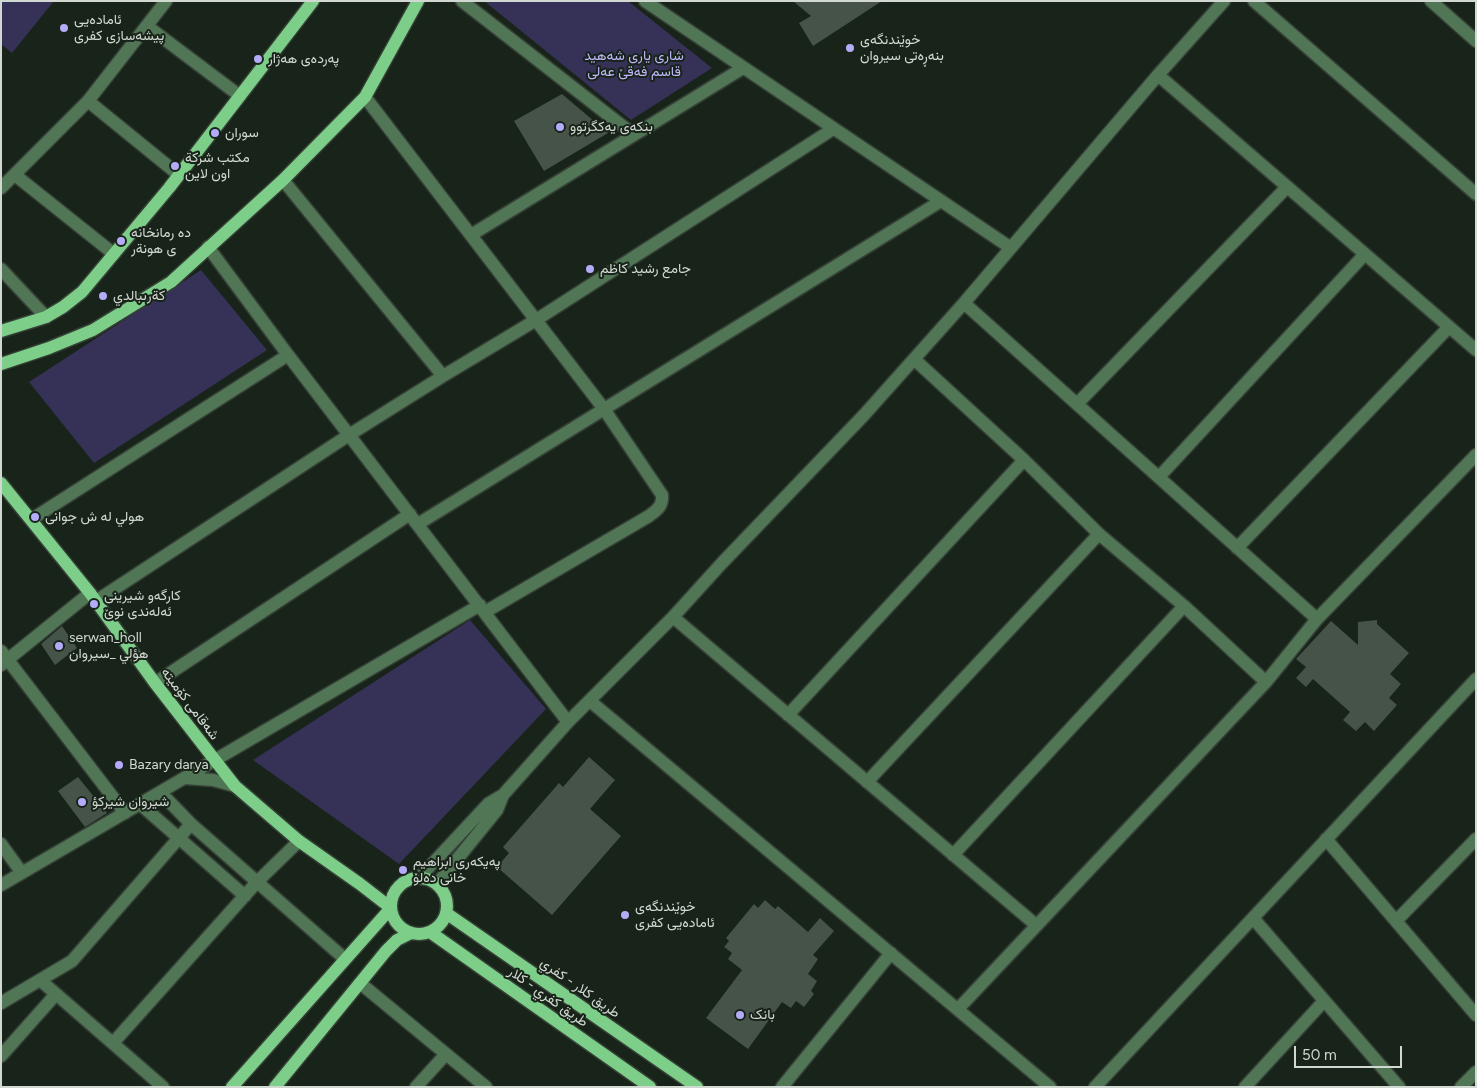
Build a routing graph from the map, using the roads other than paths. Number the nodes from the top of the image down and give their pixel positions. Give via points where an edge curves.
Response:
1 (166, 1) edge
2 (313, 1) edge
3 (418, 1) edge
4 (462, 1) edge
5 (1224, 1) edge
6 (1254, 1) edge
7 (1431, 1) edge
8 (648, 2) edge
9 (147, 26) junction
10 (1476, 41) edge
11 (743, 68) junction
12 (1158, 75) junction
13 (240, 96) junction
14 (365, 97) junction
15 (88, 101) junction
16 (833, 129) junction
17 (634, 135) junction
18 (15, 175) junction
19 (179, 175) junction
20 (283, 180) junction
21 (1287, 187) junction
22 (1, 188) edge
23 (1476, 194) edge
24 (941, 201) junction
25 (471, 235) junction
26 (208, 247) junction
27 (1011, 248) junction
28 (114, 254) junction
29 (1365, 254) junction
30 (1, 269) edge
31 (964, 303) junction
32 (46, 317) junction
33 (536, 320) junction
34 (1449, 327) junction
35 (1, 330) edge
36 (1476, 350) edge
37 (288, 355) junction
38 (914, 359) junction
39 (1, 364) edge
40 (443, 376) junction
41 (1077, 404) junction
42 (604, 409) junction
43 (349, 435) junction
44 (1476, 455) edge
45 (1024, 460) junction
46 (1159, 477) junction
47 (1, 483) edge
48 (32, 520) junction
49 (414, 520) junction
50 (1100, 534) junction
51 (1238, 548) junction
52 (93, 597) junction
53 (1184, 606) junction
54 (482, 609) junction
55 (673, 617) junction
56 (1317, 619) junction
57 (4, 658) edge
58 (1476, 679) edge
59 (1266, 682) junction
60 (155, 684) junction
61 (590, 701) junction
62 (788, 715) junction
63 (568, 722) junction
64 (214, 760) junction
65 (184, 778) junction
66 (867, 782) junction
67 (235, 786) junction
68 (160, 792) junction
69 (503, 794) junction
70 (140, 804) junction
71 (125, 813) junction
72 (191, 824) junction
73 (178, 838) junction
74 (1326, 839) junction
75 (299, 841) junction
76 (1, 844) edge
77 (1474, 844) edge
78 (953, 854) junction
79 (22, 873) junction
80 (419, 878) junction
81 (258, 882) junction
82 (437, 884) junction
83 (1, 885) edge
84 (246, 896) junction
85 (391, 908) junction
86 (446, 913) junction
87 (1253, 918) junction
88 (1396, 921) junction
89 (1036, 926) junction
90 (430, 932) junction
91 (411, 933) junction
92 (891, 953) junction
93 (345, 959) junction
94 (40, 980) junction
95 (360, 983) junction
96 (56, 994) junction
97 (1324, 1000) junction
98 (1, 1004) edge
99 (958, 1009) junction
100 (1476, 1014) edge
101 (113, 1043) junction
102 (446, 1054) junction
103 (1, 1056) edge
104 (1476, 1072) edge
105 (1393, 1084) edge
106 (278, 1086) edge
107 (163, 1087) edge
108 (232, 1087) edge
109 (416, 1087) edge
110 (486, 1087) edge
111 (650, 1087) edge
112 (696, 1087) edge
113 (782, 1087) edge
114 (1050, 1087) edge
115 (1095, 1087) edge
116 (1245, 1087) edge
117 (1461, 1087) edge

1 - 9 street
2 - 13 main road
3 - 14 main road
4 - 17 street
5 - 12 street
6 - 23 street
7 - 10 street
8 - 11 street
9 - 13 street
9 - 15 street
11 - 16 street
11 - 17 street
12 - 21 street
12 - 27 street
13 - 19 main road
14 - 20 main road
14 - 25 street
15 - 18 street
15 - 19 street
16 - 24 street
16 - 33 street
17 - 25 street
18 - 22 street
18 - 28 street
19 - 28 main road
20 - 26 main road
20 - 40 street
21 - 29 street
21 - 41 street
24 - 27 street
24 - 42 street
25 - 33 street
26 - 37 street
26 - 39 main road via 171,282 93,330
27 - 31 street
28 - 32 main road via 82,292
29 - 34 street
29 - 46 street
30 - 32 street
31 - 38 street
31 - 41 street
32 - 35 main road
33 - 40 street
33 - 42 street
34 - 36 street
34 - 51 street
37 - 43 street
37 - 48 street
38 - 45 street
38 - 55 street
40 - 43 street
41 - 46 street
42 - 49 street
42 - 54 street via 662,495 660,508
43 - 49 street
43 - 52 street
44 - 56 street
45 - 50 street
45 - 62 street
46 - 51 street
47 - 48 main road, شەقامی کۆمیتە
48 - 52 main road, شەقامی کۆمیتە
49 - 54 street
49 - 60 street
50 - 53 street
50 - 66 street
51 - 56 street
52 - 57 street
52 - 60 main road, شەقامی کۆمیتە
53 - 59 street
53 - 78 street
54 - 63 street
54 - 64 street
55 - 61 street
55 - 62 street
56 - 59 street
57 - 71 street
58 - 74 street
59 - 89 street
60 - 64 main road, شەقامی کۆمیتە
61 - 63 street
61 - 92 street
62 - 66 street
63 - 69 street
64 - 65 street
64 - 67 main road, شەقامی کۆمیتە
65 - 67 street via 213,780
65 - 68 street
66 - 78 street
67 - 75 main road, شەقامی کۆمیتە
68 - 70 street
68 - 72 street
69 - 80 street via 488,804
69 - 82 street via 497,810
70 - 71 street
70 - 73 street
71 - 79 street
72 - 73 street
72 - 81 street
73 - 84 street
73 - 94 street via 72,961
74 - 87 street
74 - 88 street
75 - 81 street
75 - 85 main road, شەقامی کۆمیتە
76 - 79 street
77 - 88 street
78 - 89 street
79 - 83 street
80 - 82 main road
80 - 85 main road via 399,886 394,892
81 - 84 street
81 - 93 street
82 - 86 main road via 446,898
84 - 101 street
85 - 91 main road via 397,923
85 - 93 main road
86 - 90 main road via 443,921
86 - 112 main road, طريق كلار - كفري
87 - 97 street
87 - 115 street
88 - 100 street
89 - 99 street
90 - 91 main road
90 - 111 main road, طريق كفري - كلار
91 - 95 main road via 397,940
92 - 99 street
92 - 113 street
93 - 108 main road
94 - 96 street
94 - 98 street
95 - 102 street
95 - 106 main road
96 - 101 street
96 - 103 street
97 - 105 street
97 - 116 street
99 - 114 street
101 - 107 street
102 - 109 street
102 - 110 street
104 - 117 street

